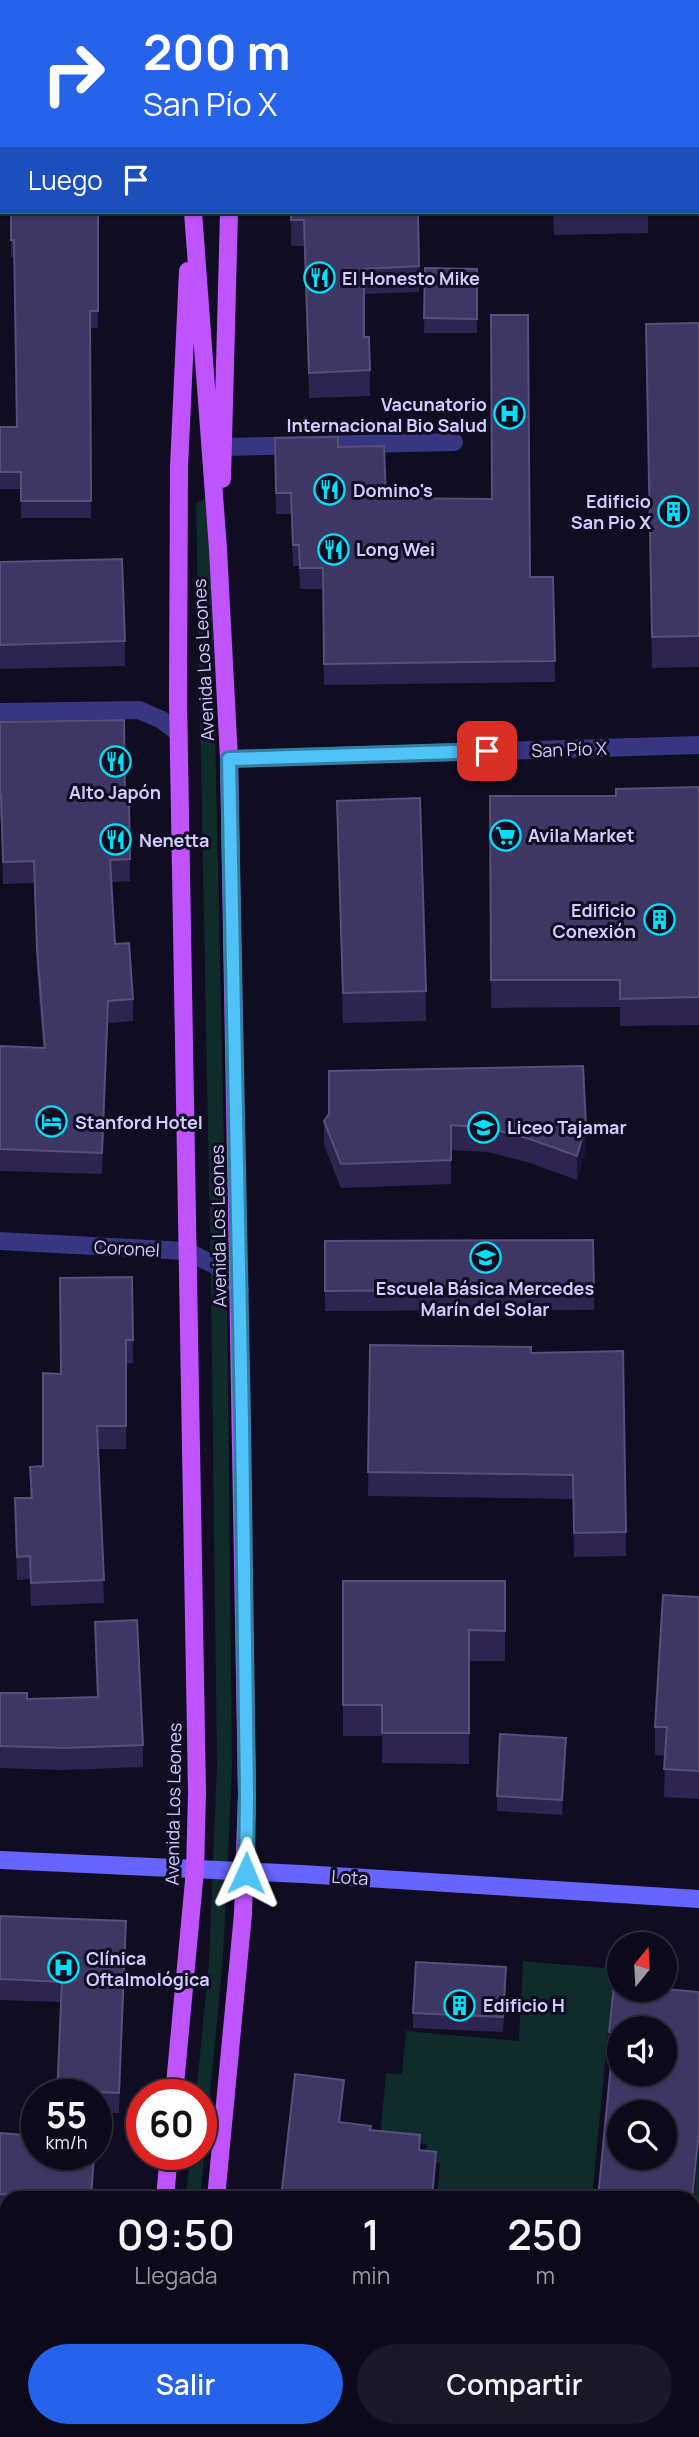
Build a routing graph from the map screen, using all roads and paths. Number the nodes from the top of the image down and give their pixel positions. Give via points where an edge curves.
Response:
1 (192, 214) edge
2 (192, 214) edge
3 (229, 214) edge
4 (454, 442) dead end
5 (224, 447) junction
6 (218, 549) junction
7 (0, 712) edge
8 (179, 733) junction
9 (699, 745) edge
10 (229, 759) junction
11 (0, 1241) edge
12 (186, 1251) junction
13 (240, 1290) junction
14 (0, 1860) edge
15 (195, 1870) junction
16 (246, 1873) junction
17 (699, 1899) edge
18 (175, 2079) edge
19 (168, 2170) edge
20 (166, 2191) edge
21 (217, 2191) edge

1 - 6 main road, Avenida Los Leones
2 - 8 main road, Avenida Los Leones via 179,467
3 - 5 main road
4 - 5 street
5 - 6 main road
6 - 10 main road, Avenida Los Leones
7 - 8 street via 139,710
8 - 12 main road, Avenida Los Leones
9 - 10 street, San Pío X
10 - 13 main road, Avenida Los Leones
11 - 12 street, Coronel
12 - 13 street, Coronel via 215,1265
12 - 15 main road, Avenida Los Leones
13 - 16 main road, Avenida Los Leones
14 - 15 street, Lota
15 - 16 street, Lota
15 - 18 main road, Avenida Los Leones
16 - 17 street, Lota
16 - 21 main road, Avenida Los Leones
19 - 20 main road

